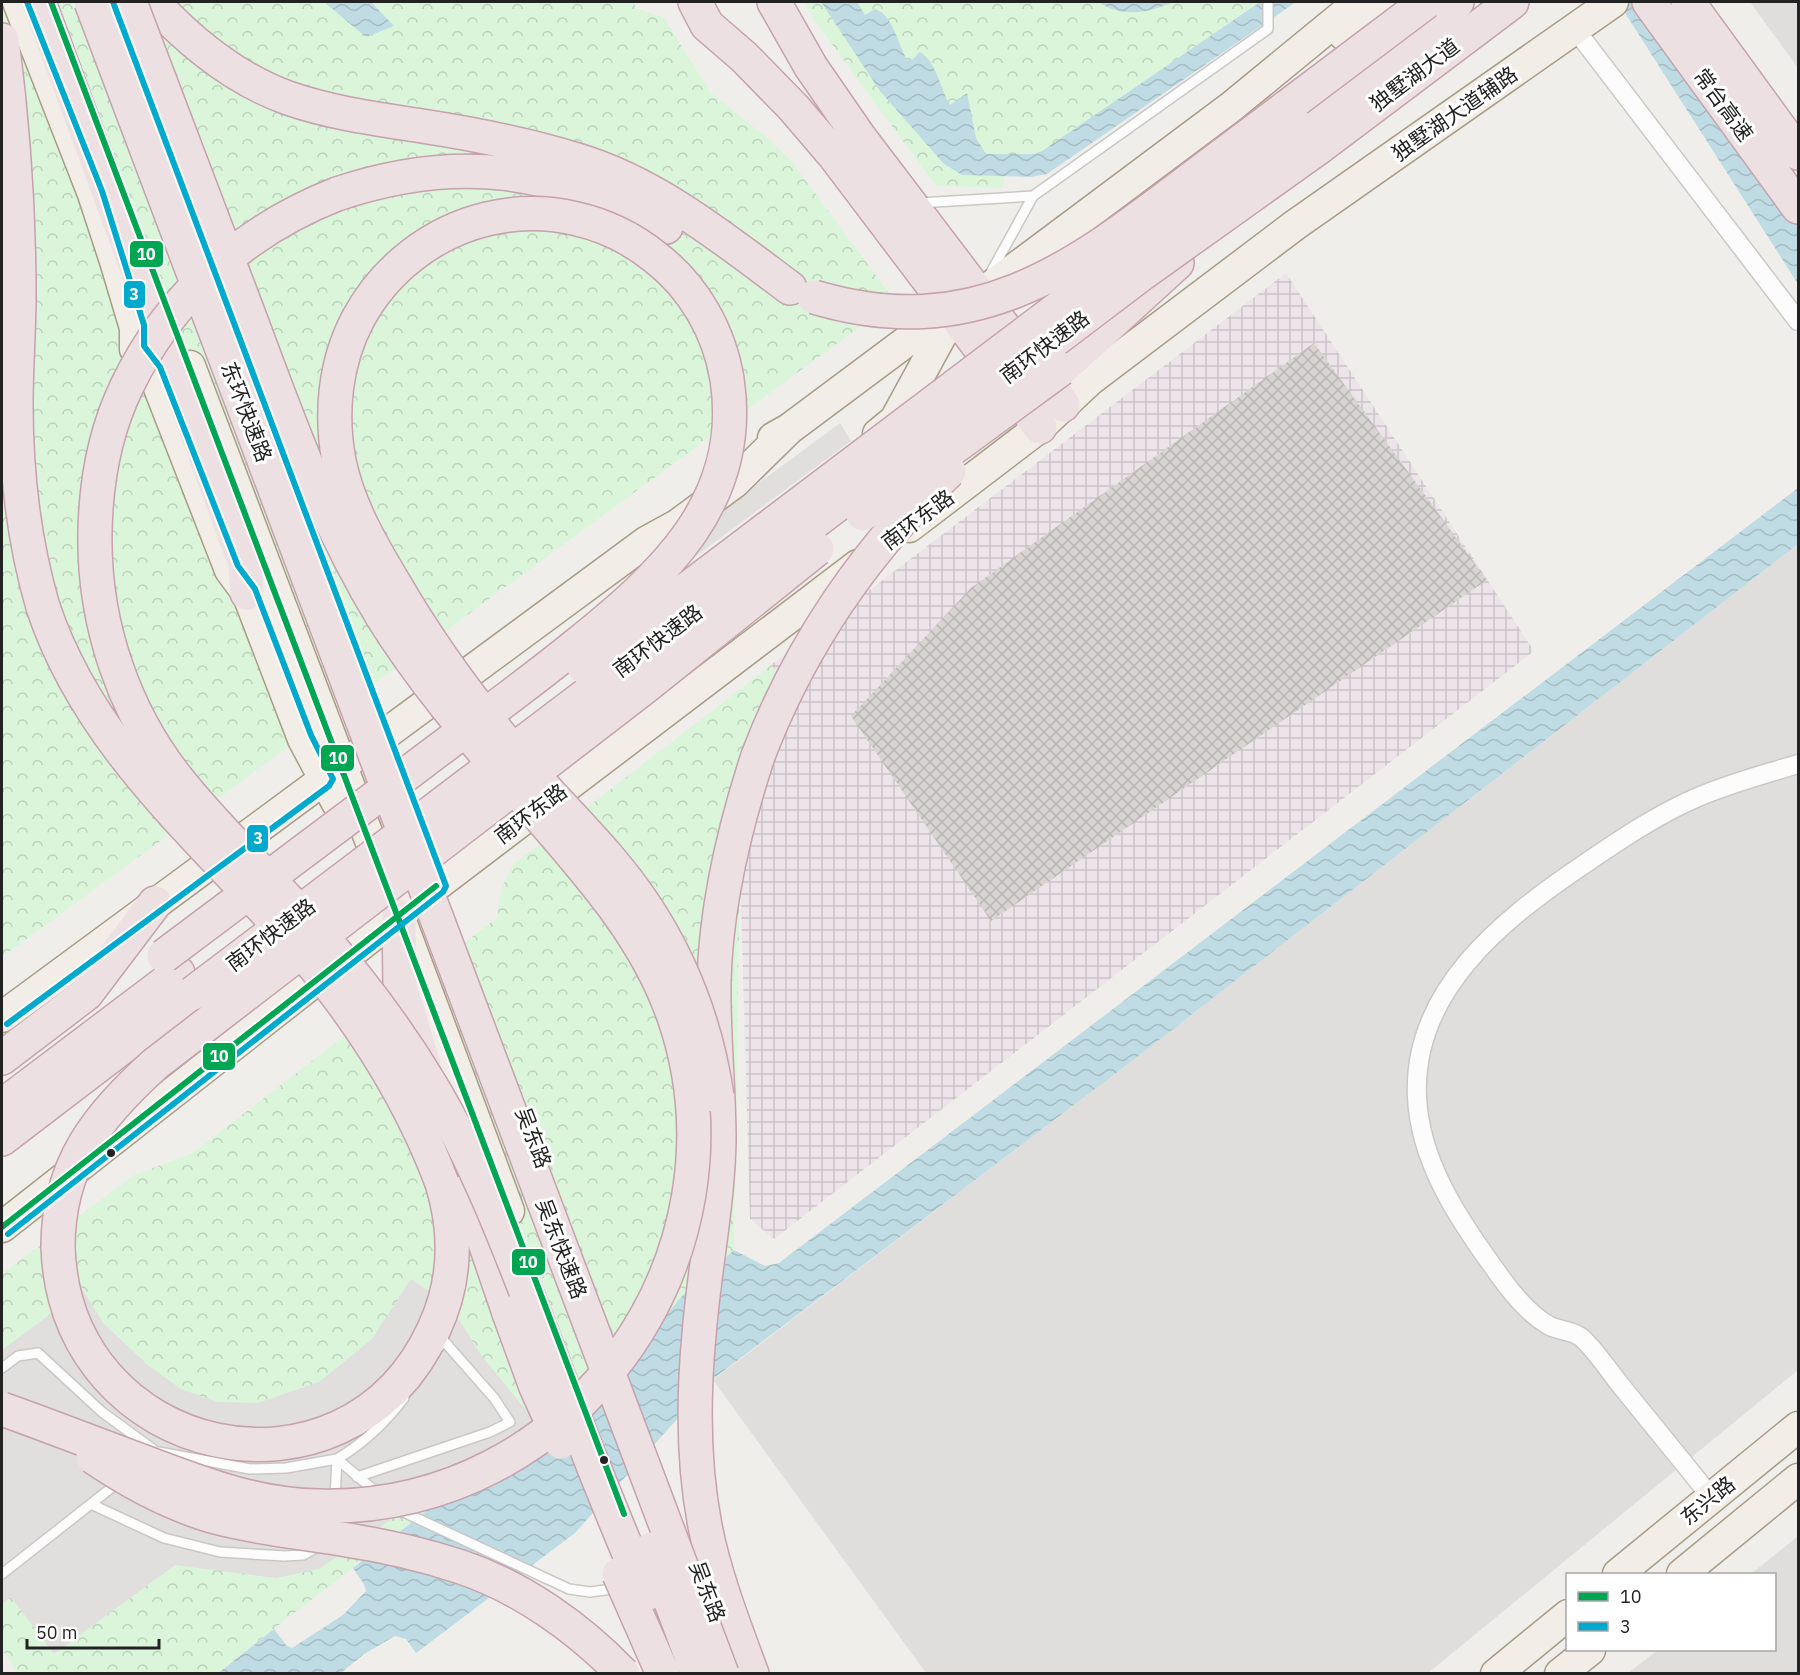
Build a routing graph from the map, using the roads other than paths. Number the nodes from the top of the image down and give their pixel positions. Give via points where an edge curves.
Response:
1 (18, 2) edge
2 (39, 2) edge
3 (51, 2) edge
4 (67, 2) edge
5 (91, 2) edge
6 (104, 2) edge
7 (130, 2) edge
8 (153, 2) edge
9 (695, 2) edge
10 (774, 2) edge
11 (1268, 2) edge
12 (1359, 2) edge
13 (1390, 2) edge
14 (1426, 2) edge
15 (1457, 2) edge
16 (1512, 2) edge
17 (1649, 2) edge
18 (1688, 2) edge
19 (1618, 3) edge
20 (1577, 15) edge
21 (2, 40) edge
22 (1231, 107) junction
23 (1308, 137) junction
24 (1748, 140) junction
25 (1798, 153) edge
26 (1033, 196) junction
27 (909, 204) junction
28 (1798, 207) edge
29 (1232, 212) junction
30 (790, 288) junction
31 (965, 305) junction
32 (1798, 321) edge
33 (1061, 369) junction
34 (1063, 405) junction
35 (16, 406) junction
36 (1040, 427) junction
37 (2, 506) edge
38 (247, 593) junction
39 (381, 738) junction
40 (1798, 764) edge
41 (332, 773) junction
42 (401, 791) junction
43 (382, 826) junction
44 (437, 885) junction
45 (155, 903) junction
46 (399, 916) junction
47 (2, 1017) edge
48 (2, 1058) edge
49 (2, 1079) edge
50 (717, 1096) junction
51 (2, 1106) edge
52 (2, 1139) edge
53 (2, 1227) edge
54 (432, 1358) dead end
55 (2, 1368) edge
56 (413, 1386) dead end
57 (2, 1409) edge
58 (41, 1423) junction
59 (1798, 1427) edge
60 (154, 1450) junction
61 (337, 1459) junction
62 (357, 1477) junction
63 (1798, 1479) edge
64 (1712, 1498) junction
65 (93, 1504) junction
66 (334, 1510) dead end
67 (330, 1528) dead end
68 (699, 1572) junction
69 (1620, 1573) edge
70 (1684, 1573) edge
71 (2, 1574) edge
72 (651, 1584) junction
73 (1566, 1617) edge
74 (1589, 1651) edge
75 (623, 1674) edge
76 (663, 1674) edge
77 (677, 1674) edge
78 (685, 1674) edge
79 (698, 1674) edge
80 (723, 1674) edge
81 (736, 1674) edge
82 (752, 1674) edge
83 (1496, 1674) edge
84 (1560, 1674) edge

1 - 38 main road via 108,238 135,328 135,349 152,370 230,570
2 - 38 highway via 246,564
3 - 41 main road
4 - 43 highway, 东环快速路, bridge
5 - 43 highway, 东环快速路, bridge
6 - 39 main road, 吴东路
7 - 58 highway, bridge via 331,523 357,573 438,698 605,894 644,953 666,996 682,1045 691,1096 692,1156 688,1199 676,1249 631,1342 600,1384 565,1419 521,1451 464,1480 388,1502 340,1506 281,1503 223,1491
8 - 30 highway via 211,56 263,87 333,110 474,134 579,160 617,176 700,222
9 - 31 highway via 707,25 785,98
10 - 27 highway via 811,66
11 - 26 lane via 1268,28
12 - 22 main road
13 - 22 main road via 1308,61
14 - 30 highway, bridge via 1124,229 1062,271 1026,289 970,306 911,313 852,307
15 - 23 highway, 独墅湖大道
16 - 23 highway, 独墅湖大道
17 - 24 highway, 常台高速
18 - 25 highway, 常台高速
19 - 20 main road, 独墅湖大道辅路
19 - 24 highway
20 - 32 street
20 - 34 main road, 独墅湖大道辅路 via 1090,380
21 - 35 highway via 18,205
22 - 31 main road
23 - 29 highway, 南环快速路, bridge
23 - 51 highway, 南环快速路, bridge
24 - 28 highway, 常台高速
26 - 27 lane
26 - 31 lane
27 - 31 highway
29 - 33 highway, bridge
29 - 52 highway, 南环快速路, bridge via 1143,273
30 - 77 highway, bridge via 618,203 541,178 449,171 359,187 315,202 255,236 218,265 170,315 144,353 114,415 96,500 94,544 101,608 111,650 134,711 181,784 365,989 448,1114 520,1277
31 - 34 highway
31 - 36 highway
31 - 39 main road via 915,335 789,429 760,444 687,499 646,542
31 - 42 main road via 895,420
33 - 35 highway, bridge via 794,566 645,687 351,912 303,948 294,955 247,991 209,1019 117,1099 96,1125 70,1173 59,1220 61,1283 80,1338 109,1380 153,1417 207,1439 265,1444 308,1437 349,1420 385,1396 414,1363 436,1325 449,1284 452,1240 446,1197 413,1115 351,1017 319,973 306,957 299,950 293,942 147,784 72,675 51,632 33,574 23,509
33 - 50 highway, bridge via 929,490 878,548 823,626 782,697 746,792 728,861 714,981
34 - 36 main road, 南环东路
35 - 37 highway
36 - 44 main road, 南环东路
38 - 41 main road via 303,739
39 - 41 main road
39 - 42 main road, 吴东路
40 - 64 street via 1715,791 1659,816 1568,875 1506,922 1474,951 1446,991 1426,1035 1417,1074 1419,1112 1432,1164 1445,1193 1484,1254 1540,1320 1583,1339
41 - 43 main road
41 - 45 main road
41 - 46 main road
42 - 43 main road
42 - 44 main road, 吴东路
43 - 46 main road
43 - 79 highway, 吴东快速路, bridge
43 - 80 highway, 吴东快速路, bridge
44 - 46 main road, 南环东路
44 - 68 main road, 吴东路
45 - 47 main road
45 - 48 highway via 86,994
46 - 53 main road, 南环东路
46 - 72 main road
46 - 76 highway, bridge via 400,986 406,1013 509,1313 537,1387
49 - 50 highway, bridge via 249,892 475,723 484,716 494,708 503,701 550,666 651,582 697,524 721,469 729,428 726,376 708,321 681,281 637,244 584,220 535,214 486,219 440,237 406,260 377,290 359,317 341,363 335,412 338,456 350,496 376,553 447,668 479,708 487,717 494,727 531,772 615,865 656,923 676,959 699,1016
50 - 82 highway via 718,1151 699,1336 695,1444 705,1528
54 - 62 lane via 443,1341 510,1422
55 - 60 lane via 18,1356 38,1353 102,1412
56 - 61 lane via 360,1446
57 - 58 highway, bridge
58 - 75 highway, bridge via 123,1477 190,1509 251,1525 397,1550 480,1574 511,1588 564,1623
59 - 64 main road, 东兴路
60 - 61 lane via 250,1468 286,1468
60 - 65 lane
61 - 62 lane
61 - 66 lane
62 - 72 lane via 394,1508 569,1589 590,1592
63 - 70 main road, 东兴路
64 - 69 main road, 东兴路
65 - 67 lane via 164,1538 220,1552 303,1555 323,1544
65 - 71 lane
68 - 72 lane
68 - 81 main road, 吴东路
72 - 78 main road
73 - 83 main road
74 - 84 main road

